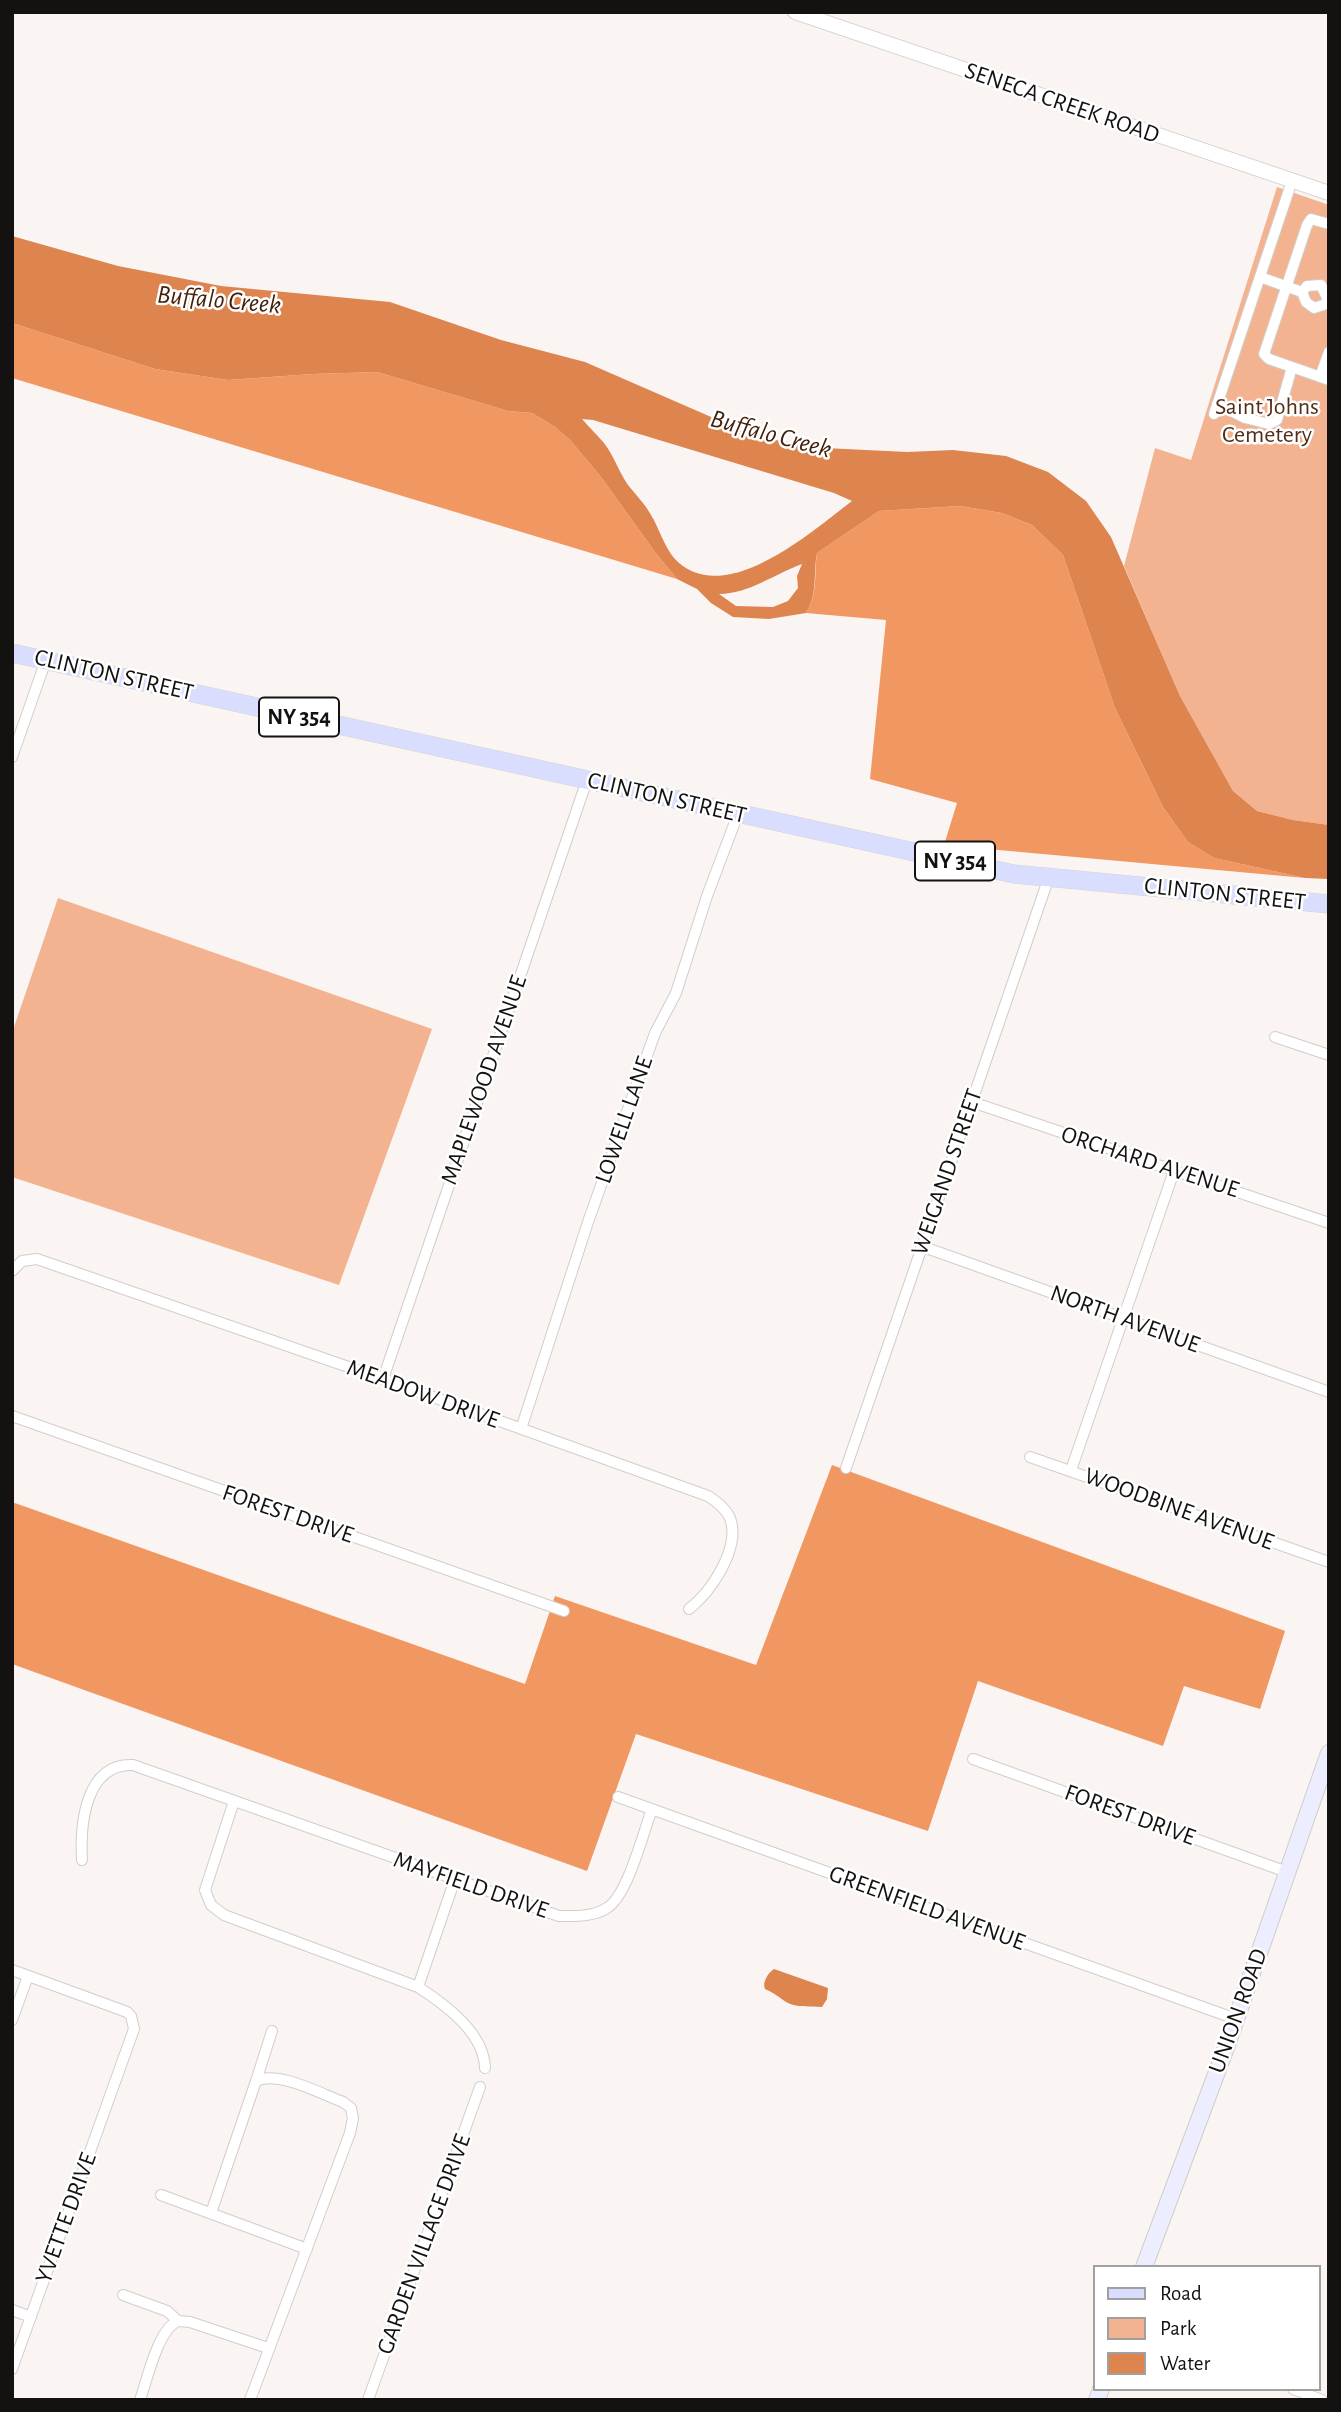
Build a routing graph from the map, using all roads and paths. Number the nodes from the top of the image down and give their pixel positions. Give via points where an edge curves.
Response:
1 (795, 12) edge
2 (1292, 181) junction
3 (1329, 193) edge
4 (1329, 224) edge
5 (1260, 277) junction
6 (1286, 287) junction
7 (1302, 292) junction
8 (1329, 302) edge
9 (1329, 352) edge
10 (1292, 367) junction
11 (1325, 378) edge
12 (12, 653) edge
13 (46, 660) junction
14 (12, 757) edge
15 (587, 780) junction
16 (738, 814) junction
17 (1049, 877) junction
18 (1329, 904) edge
19 (1275, 1037) dead end
20 (1329, 1055) edge
21 (972, 1102) junction
22 (1174, 1171) junction
23 (1329, 1223) edge
24 (921, 1246) junction
25 (12, 1271) edge
26 (1122, 1318) junction
27 (383, 1379) junction
28 (1329, 1392) edge
29 (12, 1416) edge
30 (521, 1429) junction
31 (1030, 1457) dead end
32 (846, 1468) dead end
33 (1071, 1470) junction
34 (1329, 1562) edge
35 (689, 1609) dead end
36 (564, 1611) dead end
37 (1329, 1753) edge
38 (973, 1759) dead end
39 (618, 1797) dead end
40 (234, 1801) junction
41 (652, 1810) junction
42 (82, 1860) dead end
43 (1287, 1872) junction
44 (455, 1879) junction
45 (12, 1970) edge
46 (28, 1976) junction
47 (418, 1987) junction
48 (1236, 2019) junction
49 (12, 2020) edge
50 (272, 2031) dead end
51 (485, 2068) dead end
52 (257, 2081) junction
53 (480, 2087) dead end
54 (161, 2194) dead end
55 (211, 2213) junction
56 (307, 2249) junction
57 (1145, 2265) edge
58 (123, 2295) dead end
59 (12, 2311) edge
60 (31, 2317) junction
61 (177, 2321) junction
62 (268, 2348) junction
63 (12, 2369) edge
64 (1298, 2391) edge
65 (140, 2400) edge
66 (250, 2400) edge
67 (369, 2400) edge
68 (1322, 2400) edge

1 - 2 street, SENECA CREEK ROAD
2 - 3 street, SENECA CREEK ROAD
2 - 5 street
4 - 6 street via 1311,219
5 - 6 street
5 - 10 street via 1215,409 1269,424 1277,419
6 - 7 street
6 - 10 street via 1264,354
7 - 8 street via 1314,308
7 - 8 street via 1307,286 1321,285
9 - 11 street
10 - 11 street
12 - 13 main road, CLINTON STREET / NY 354
13 - 14 street
13 - 15 main road, CLINTON STREET / NY 354
15 - 16 main road, CLINTON STREET / NY 354
15 - 27 street, MAPLEWOOD AVENUE
16 - 17 main road, CLINTON STREET / NY 354 via 1014,874
16 - 30 street, LOWELL LANE via 676,993 655,1033 588,1222
17 - 18 main road, CLINTON STREET / NY 354
17 - 21 street, WEIGAND STREET
19 - 20 street
21 - 22 street, ORCHARD AVENUE
21 - 24 street, WEIGAND STREET
22 - 23 street, ORCHARD AVENUE
22 - 26 street
24 - 26 street, NORTH AVENUE
24 - 32 street, WEIGAND STREET
25 - 27 street, MEADOW DRIVE via 22,1261 37,1259
26 - 28 street, NORTH AVENUE
26 - 33 street
27 - 30 street, MEADOW DRIVE
29 - 36 street, FOREST DRIVE
30 - 35 street, MEADOW DRIVE via 708,1496 721,1506 731,1521 721,1570 704,1597
31 - 33 street, WOODBINE AVENUE
33 - 34 street, WOODBINE AVENUE
37 - 43 main road, UNION ROAD
38 - 43 street, FOREST DRIVE
39 - 41 street, GREENFIELD AVENUE
40 - 42 street, MAYFIELD DRIVE via 133,1765 114,1767 91,1794 81,1831
40 - 44 street, MAYFIELD DRIVE
40 - 47 street via 205,1890 215,1909
41 - 44 street, MAYFIELD DRIVE via 619,1894 598,1912 559,1916
41 - 48 street, GREENFIELD AVENUE
43 - 48 main road, UNION ROAD
44 - 47 street
45 - 46 street, YVETTE DRIVE
46 - 49 street
46 - 60 street, YVETTE DRIVE via 127,2012 134,2029
47 - 51 street via 462,2022 481,2046
48 - 57 main road, UNION ROAD
50 - 52 street
52 - 55 street
52 - 56 street via 278,2077 351,2108 350,2133
53 - 67 street, GARDEN VILLAGE DRIVE
54 - 55 street
55 - 56 street
56 - 62 street
58 - 61 street via 167,2311
59 - 60 street
60 - 63 street, YVETTE DRIVE
61 - 62 street
61 - 65 street via 162,2337
62 - 66 street
64 - 68 street

